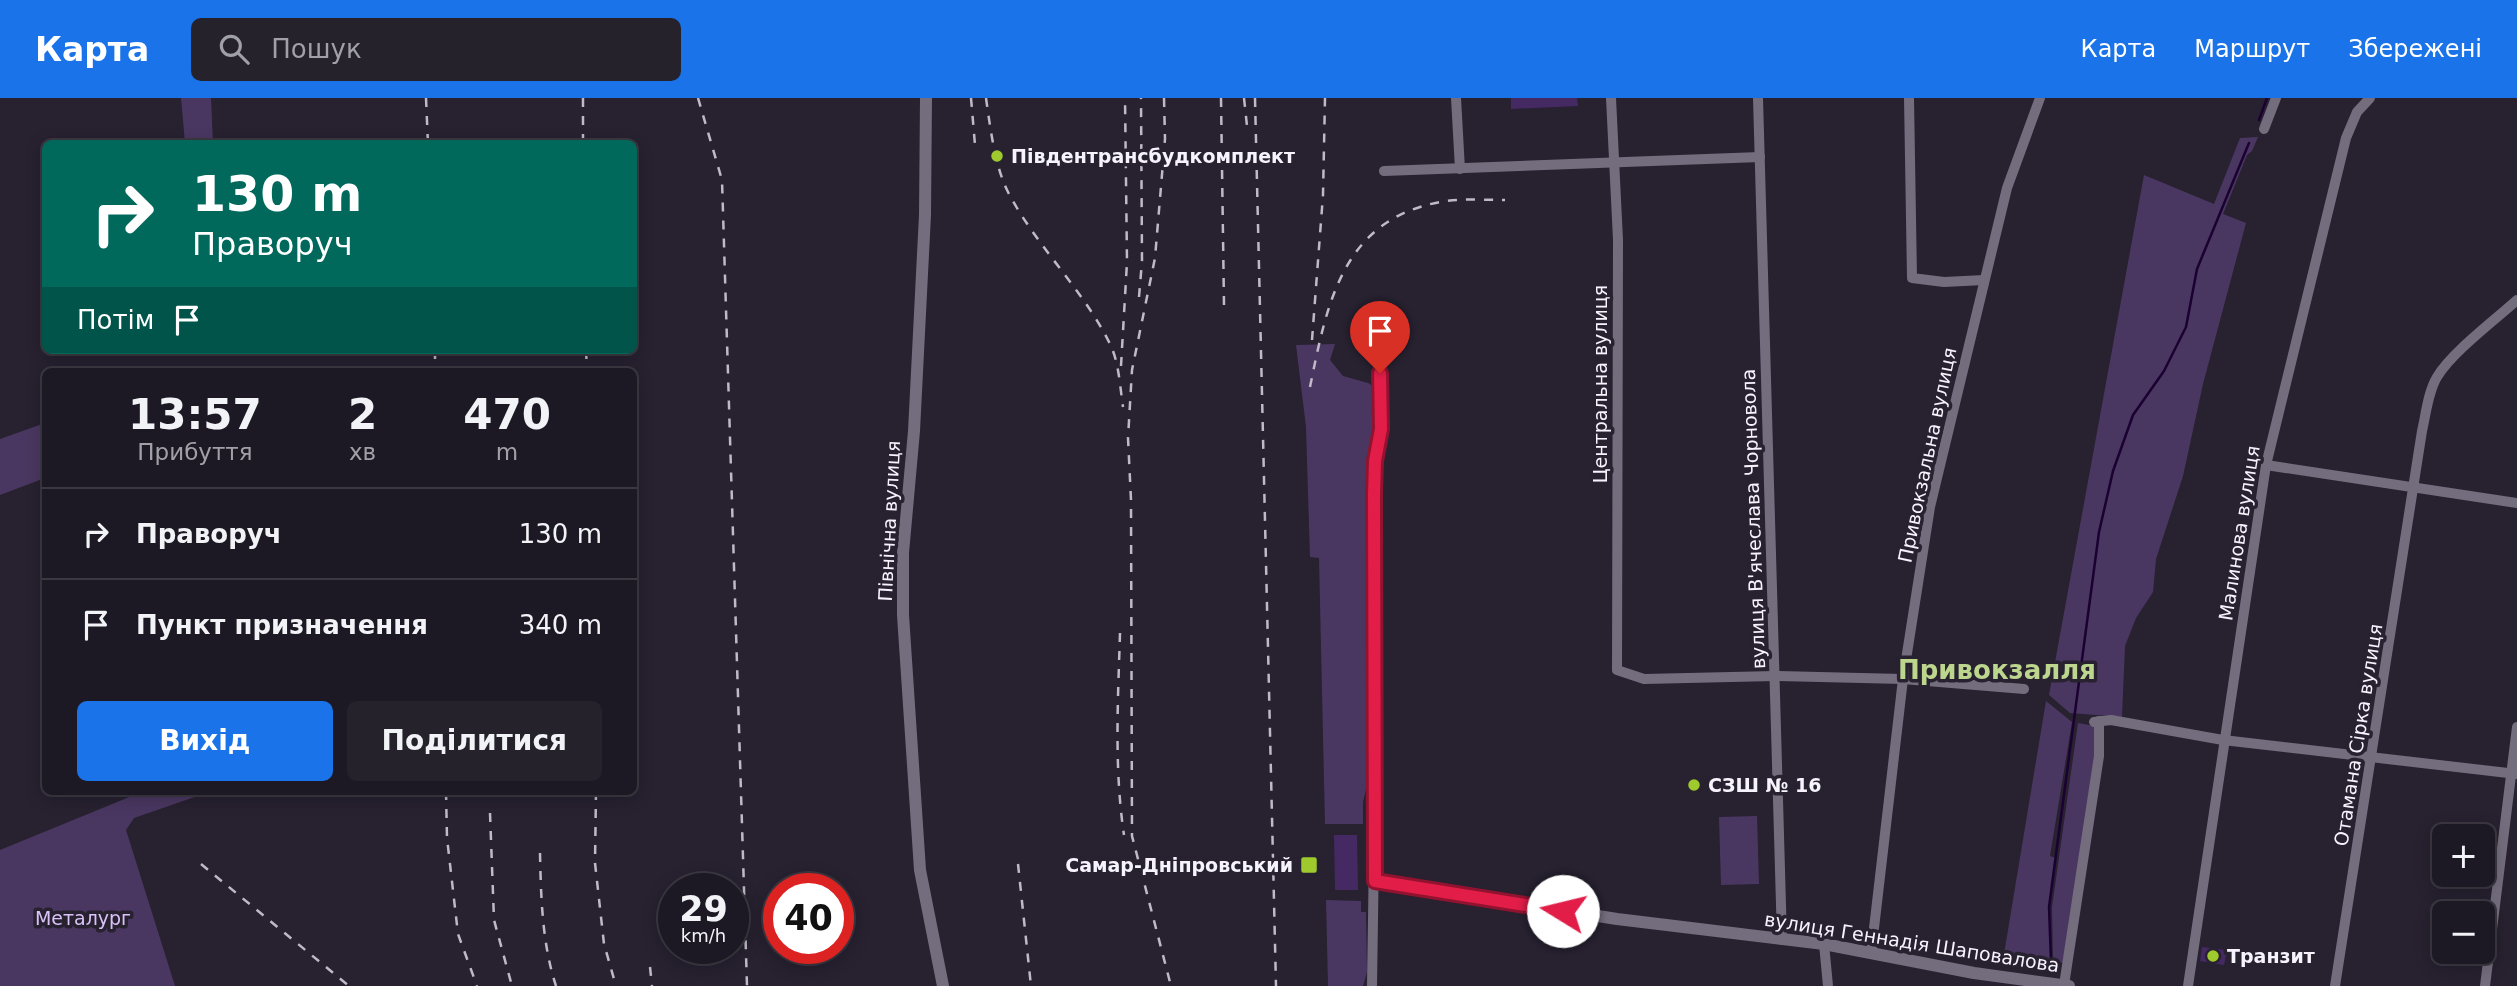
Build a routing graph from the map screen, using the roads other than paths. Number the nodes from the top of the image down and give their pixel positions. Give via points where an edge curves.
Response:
1 (926, 98) edge
2 (1456, 98) edge
3 (1611, 98) edge
4 (1758, 98) edge
5 (1909, 98) edge
6 (2040, 98) edge
7 (2276, 98) edge
8 (2370, 98) edge
9 (2264, 129) dead end
10 (1760, 157) junction
11 (1614, 162) junction
12 (1460, 169) junction
13 (1384, 171) dead end
14 (1984, 280) junction
15 (2517, 300) edge
16 (1380, 346) dead end
17 (2266, 465) junction
18 (2413, 488) junction
19 (2517, 503) edge
20 (1775, 676) junction
21 (1903, 679) junction
22 (2024, 689) dead end
23 (2517, 727) edge
24 (2223, 740) junction
25 (2372, 757) junction
26 (2513, 774) edge
27 (1375, 881) junction
28 (1782, 940) junction
29 (1825, 944) junction
30 (1871, 954) junction
31 (1974, 979) edge
32 (943, 986) edge
33 (1372, 986) edge
34 (1828, 986) edge
35 (2067, 986) edge
36 (2188, 986) edge
37 (2336, 986) edge
38 (2485, 986) edge

1 - 32 street, Північна вулиця via 925,215 904,529 903,615 920,870
2 - 12 street
3 - 11 street, Центральна вулиця
4 - 10 street, вулиця В'ячеслава Чорновола
5 - 14 street via 1912,278
6 - 14 street, Привокзальна вулиця via 2007,188
7 - 9 street
8 - 17 street, Малинова вулиця via 2357,112 2346,138
10 - 11 street
10 - 20 street, вулиця В'ячеслава Чорновола
11 - 12 street
11 - 20 street, Центральна вулиця via 1617,670 1644,679
12 - 13 street
14 - 21 street, Привокзальна вулиця via 1930,507
15 - 18 street, Отамана Сірка вулиця via 2437,378 2422,430
16 - 27 street via 1381,429 1374,494
17 - 18 street
17 - 24 street, Малинова вулиця
18 - 19 street
18 - 25 street, Отамана Сірка вулиця
20 - 21 street
20 - 28 street, вулиця В'ячеслава Чорновола
21 - 22 street
21 - 30 street, Привокзальна вулиця
23 - 26 street
24 - 25 street
24 - 35 street via 2111,720 2096,722 2099,756
24 - 36 street, Малинова вулиця
25 - 26 street
25 - 37 street, Отамана Сірка вулиця
26 - 38 street
27 - 28 street, вулиця Геннадія Шаповалова
27 - 33 street
28 - 29 street, вулиця Геннадія Шаповалова
29 - 30 street, вулиця Геннадія Шаповалова
29 - 34 street
30 - 31 street, вулиця Геннадія Шаповалова
31 - 35 street, вулиця Геннадія Шаповалова

